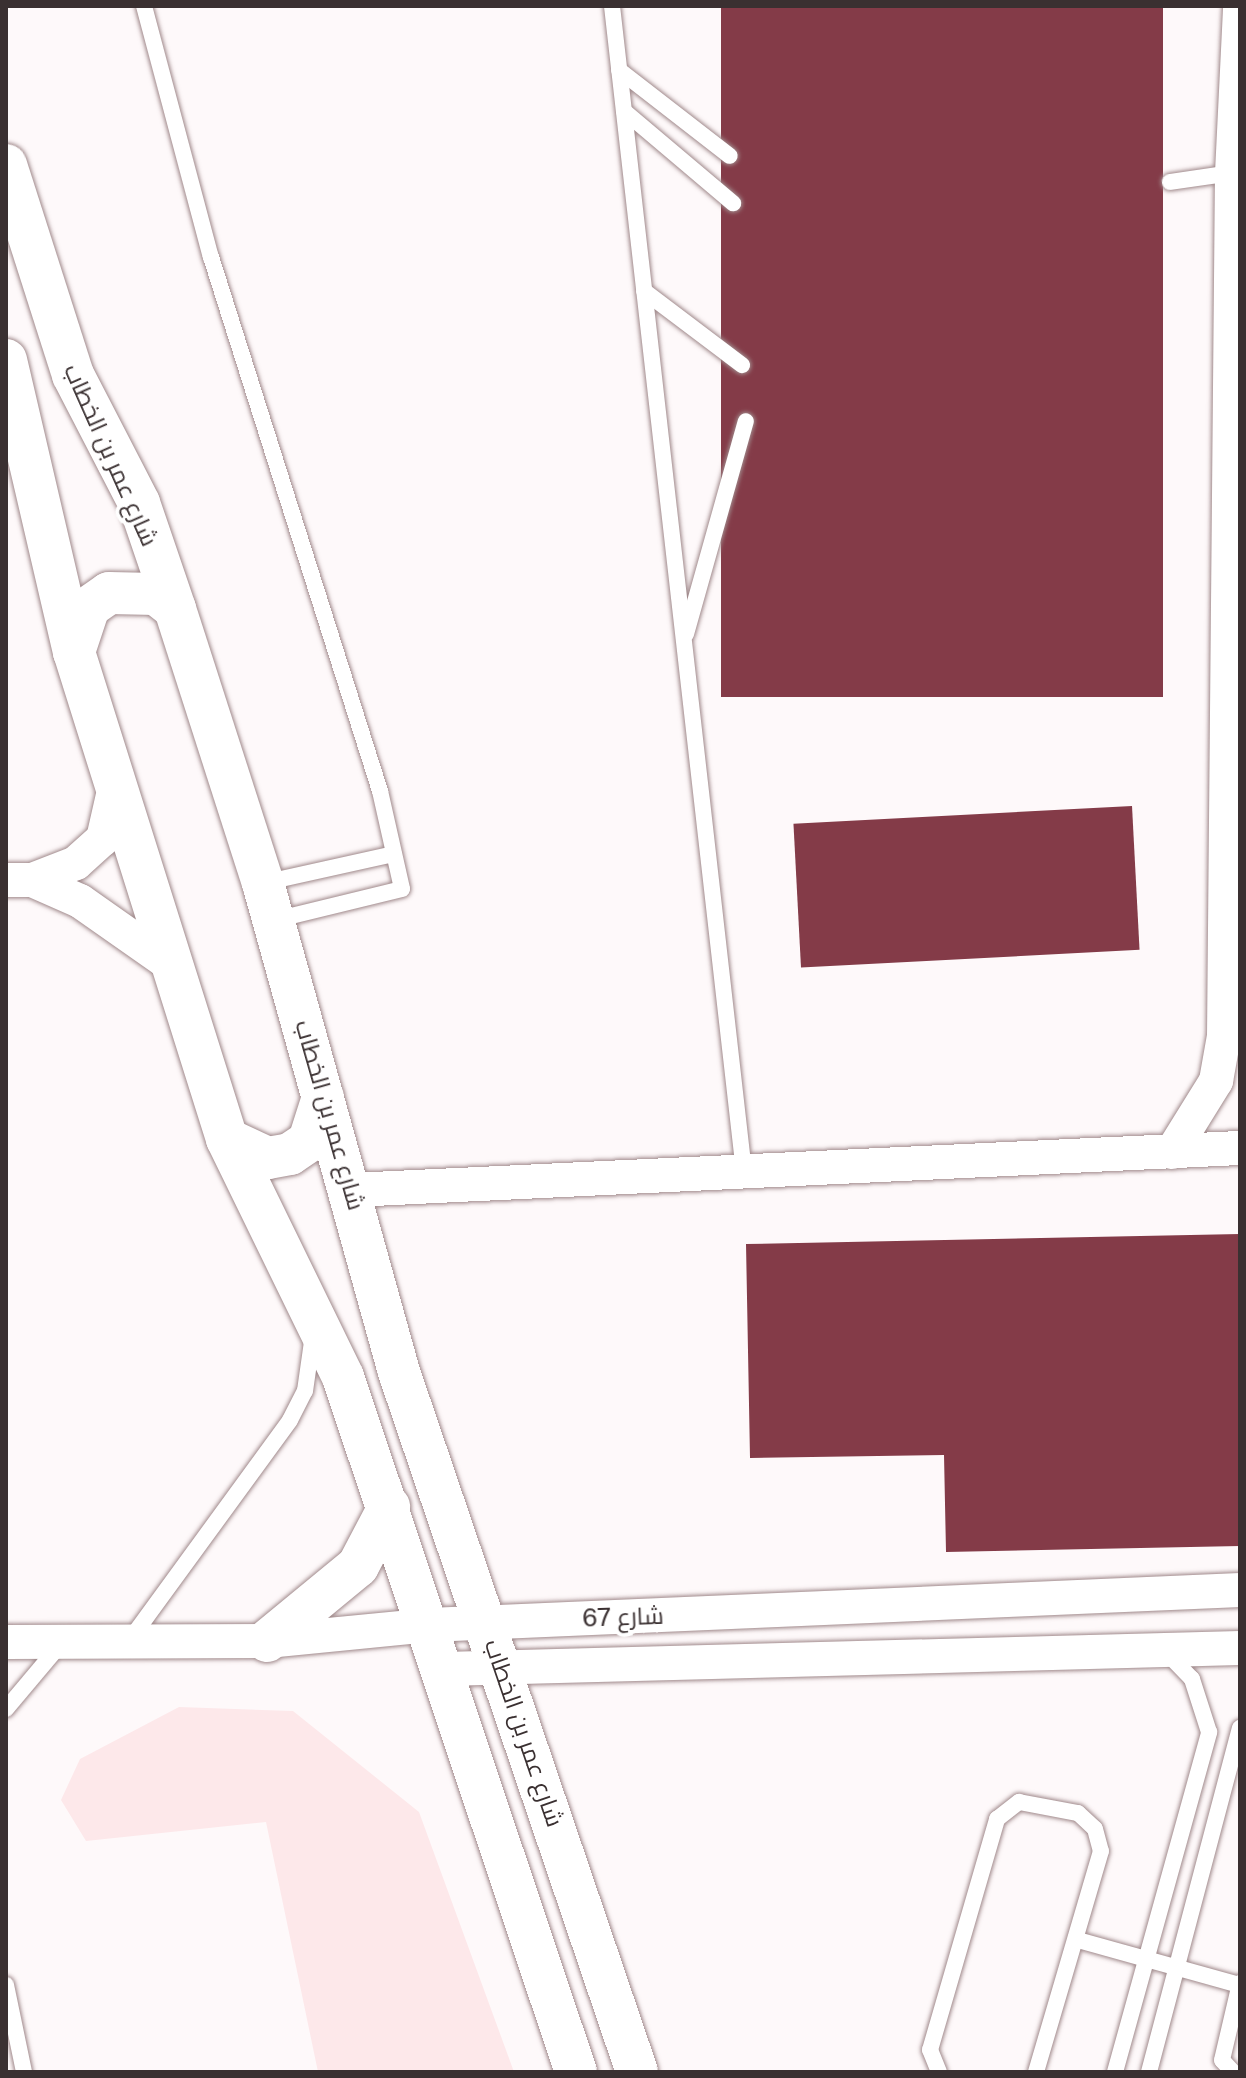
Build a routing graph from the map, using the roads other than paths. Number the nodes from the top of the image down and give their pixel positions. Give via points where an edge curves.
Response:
1 (144, 6) edge
2 (612, 6) edge
3 (1240, 7) edge
4 (619, 70) junction
5 (624, 111) junction
6 (730, 156) dead end
7 (6, 165) edge
8 (1232, 173) junction
9 (1170, 182) dead end
10 (733, 203) dead end
11 (644, 291) junction
12 (6, 360) edge
13 (742, 365) dead end
14 (746, 421) dead end
15 (15, 445) edge
16 (175, 609) junction
17 (683, 644) junction
18 (74, 652) junction
19 (116, 777) junction
20 (394, 854) junction
21 (19, 880) edge
22 (268, 902) junction
23 (174, 967) junction
24 (323, 1097) junction
25 (227, 1139) junction
26 (1240, 1148) edge
27 (1172, 1152) junction
28 (744, 1171) junction
29 (352, 1190) junction
30 (312, 1317) junction
31 (389, 1507) junction
32 (1240, 1590) edge
33 (486, 1622) junction
34 (429, 1625) junction
35 (10, 1637) edge
36 (64, 1641) junction
37 (129, 1641) junction
38 (267, 1641) junction
39 (1240, 1648) edge
40 (1164, 1650) junction
41 (502, 1668) junction
42 (444, 1669) junction
43 (6, 1709) edge
44 (1240, 1728) edge
45 (1078, 1940) junction
46 (1145, 1959) junction
47 (1177, 1968) junction
48 (1240, 1984) edge
49 (6, 1985) edge
50 (24, 2072) edge
51 (576, 2072) edge
52 (637, 2072) edge
53 (939, 2072) edge
54 (1036, 2072) edge
55 (1115, 2072) edge
56 (1149, 2072) edge
57 (1233, 2072) edge

1 - 20 lane via 211,257
2 - 4 lane
3 - 8 street
4 - 5 lane
4 - 6 lane
5 - 10 lane
5 - 11 lane
7 - 16 street, شارع عمر بن الخطاب via 73,375 139,503
8 - 9 lane
8 - 27 street via 1224,1036 1216,1081
11 - 13 lane
11 - 17 lane
12 - 15 street
14 - 17 lane
15 - 18 street
16 - 18 street via 156,594 109,593 89,607
16 - 22 street, شارع عمر بن الخطاب
17 - 28 lane
18 - 19 street
19 - 21 street via 103,839 76,863
19 - 23 street
20 - 22 lane
20 - 22 lane via 402,889
21 - 23 street via 80,901
22 - 24 street, شارع عمر بن الخطاب
23 - 25 street
24 - 25 street via 309,1141 290,1154 268,1158
24 - 29 street, شارع عمر بن الخطاب
25 - 30 street
26 - 27 street
27 - 28 street
28 - 29 street
29 - 33 street, شارع عمر بن الخطاب via 399,1372
30 - 31 street via 343,1377
30 - 37 lane via 312,1365 290,1420
31 - 34 street
31 - 38 street via 364,1557 335,1591
32 - 33 street, شارع 67
33 - 34 street, شارع 67
33 - 41 street, شارع عمر بن الخطاب
34 - 38 street, شارع 67
34 - 42 street
35 - 36 street, شارع 67
36 - 37 street, شارع 67
36 - 43 lane
37 - 38 street, شارع 67
39 - 40 street, شارع 67
40 - 41 street, شارع 67
40 - 46 lane via 1192,1679 1209,1732
41 - 42 street, شارع 67
41 - 52 street, شارع عمر بن الخطاب
42 - 51 street
44 - 47 lane
45 - 46 lane
45 - 53 lane via 1101,1851 1095,1829 1049,1802 1019,1802 997,1819 930,2050
45 - 54 lane
46 - 47 lane
46 - 55 lane
47 - 48 lane
47 - 56 lane
48 - 57 lane via 1222,2060
49 - 50 lane

